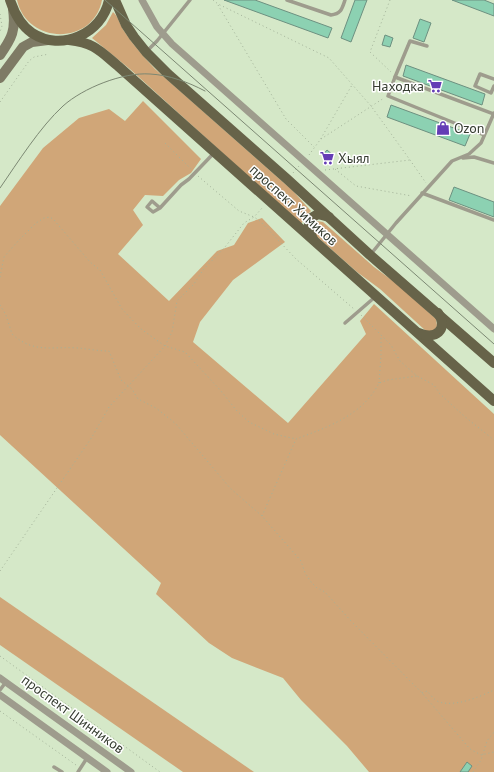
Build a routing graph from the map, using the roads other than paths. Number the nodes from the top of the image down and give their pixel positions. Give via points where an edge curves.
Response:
1 (109, 0) edge
2 (115, 0) edge
3 (142, 0) edge
4 (190, 0) edge
5 (287, 0) edge
6 (345, 0) edge
7 (11, 4) edge
8 (163, 34) junction
9 (48, 40) junction
10 (69, 40) junction
11 (427, 46) dead end
12 (146, 52) junction
13 (0, 55) edge
14 (395, 77) junction
15 (0, 78) edge
16 (494, 79) edge
17 (494, 86) edge
18 (494, 113) edge
19 (484, 135) junction
20 (214, 153) junction
21 (460, 158) junction
22 (494, 163) edge
23 (422, 194) junction
24 (160, 208) dead end
25 (329, 217) junction
26 (494, 220) edge
27 (387, 234) junction
28 (315, 242) junction
29 (370, 255) junction
30 (376, 296) junction
31 (438, 313) junction
32 (345, 323) dead end
33 (494, 329) edge
34 (417, 332) junction
35 (494, 363) edge
36 (494, 401) edge
37 (3, 680) edge
38 (0, 690) edge
39 (0, 695) edge
40 (87, 758) junction
41 (54, 767) dead end
42 (79, 770) edge
43 (62, 772) edge
44 (107, 772) edge
45 (132, 772) edge

1 - 10 main road via 106,10 90,30
2 - 12 main road, проспект Химиков via 126,25
3 - 8 street
4 - 8 lane
5 - 6 lane via 331,16 340,12
7 - 9 main road via 25,27
7 - 13 main road via 14,32
8 - 12 lane
8 - 27 street
9 - 10 main road
9 - 15 main road via 32,42 23,47
10 - 20 main road, проспект Химиков via 92,45 101,52
11 - 14 lane via 410,41
12 - 25 main road, проспект Химиков
14 - 18 lane
14 - 19 lane via 388,96
16 - 17 lane via 480,74 475,86 492,92
18 - 19 lane
19 - 21 lane via 481,143
20 - 24 lane
20 - 28 main road, проспект Химиков
21 - 22 lane via 474,157
21 - 23 lane via 452,161
23 - 26 lane
23 - 27 lane
25 - 28 main road via 318,214 310,220 308,230
25 - 29 main road, проспект Химиков
27 - 29 lane
27 - 33 street
28 - 30 main road, проспект Химиков
29 - 31 main road, проспект Химиков
30 - 32 lane
30 - 34 main road, проспект Химиков
31 - 34 main road via 442,325 437,334 427,336
31 - 35 main road, проспект Химиков
34 - 36 main road, проспект Химиков
37 - 38 lane
37 - 45 street, проспект Шинников
39 - 40 street, проспект Шинников
40 - 42 lane
40 - 44 street, проспект Шинников
41 - 43 lane

